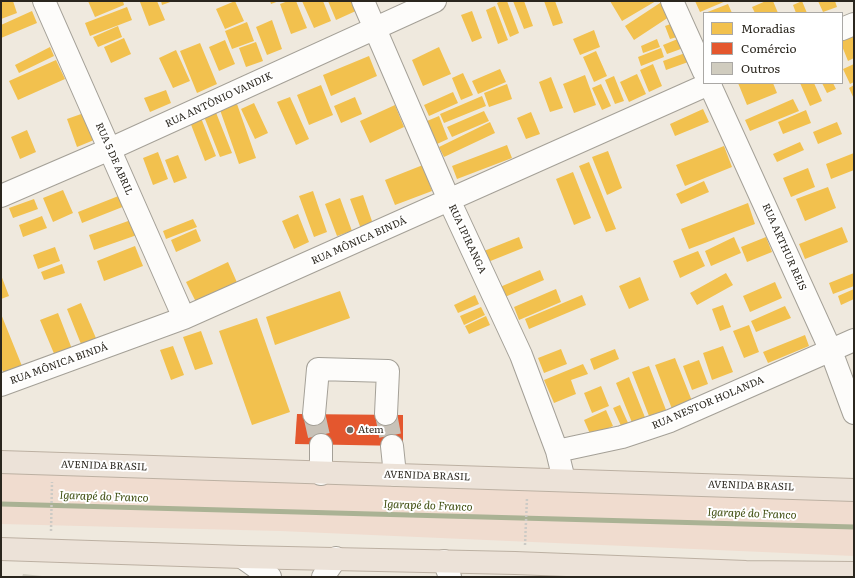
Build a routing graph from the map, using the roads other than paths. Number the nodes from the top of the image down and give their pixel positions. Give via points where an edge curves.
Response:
1 (44, 1) edge
2 (363, 1) edge
3 (435, 1) edge
4 (672, 1) edge
5 (854, 24) edge
6 (376, 28) junction
7 (843, 29) edge
8 (703, 69) edge
9 (703, 82) edge
10 (710, 84) edge
11 (110, 149) junction
12 (1, 196) edge
13 (449, 200) junction
14 (184, 318) junction
15 (854, 340) edge
16 (831, 351) junction
17 (1, 385) edge
18 (854, 413) edge
19 (314, 414) tunnel mouth
20 (386, 414) tunnel mouth
21 (321, 445) tunnel mouth
22 (392, 446) tunnel mouth
23 (557, 451) junction
24 (1, 462) edge
25 (321, 474) junction
26 (394, 475) junction
27 (564, 480) junction
28 (854, 490) edge
29 (1, 549) edge
30 (242, 557) junction
31 (336, 558) junction
32 (447, 569) edge
33 (603, 572) edge
34 (747, 574) edge
35 (853, 575) edge
36 (270, 577) edge
37 (323, 577) edge

1 - 11 street, RUA 5 DE ABRIL
2 - 6 street, RUA IPIRANGA
3 - 6 street, RUA ANTÔNIO VANDIK
4 - 8 street, RUA ARTHUR REIS
5 - 7 street
6 - 11 street, RUA ANTÔNIO VANDIK
6 - 13 street, RUA IPIRANGA
9 - 13 street, RUA MÔNICA BINDÁ
10 - 16 street, RUA ARTHUR REIS
11 - 12 street, RUA ANTÔNIO VANDIK
11 - 14 street, RUA 5 DE ABRIL
13 - 14 street, RUA MÔNICA BINDÁ
13 - 23 street, RUA IPIRANGA via 521,355
14 - 17 street, RUA MÔNICA BINDÁ
15 - 16 street, RUA NESTOR HOLANDA
16 - 18 street, RUA ARTHUR REIS
16 - 23 street, RUA NESTOR HOLANDA via 670,421 622,437
19 - 20 street via 318,369 388,371
21 - 25 street
22 - 26 street
23 - 27 street, RUA IPIRANGA
24 - 25 highway, AVENIDA BRASIL
25 - 26 highway, AVENIDA BRASIL
26 - 27 highway, AVENIDA BRASIL
27 - 28 highway, AVENIDA BRASIL
29 - 30 highway
30 - 31 highway
30 - 36 street
31 - 32 highway
31 - 37 street
32 - 33 highway
33 - 34 highway
34 - 35 highway

